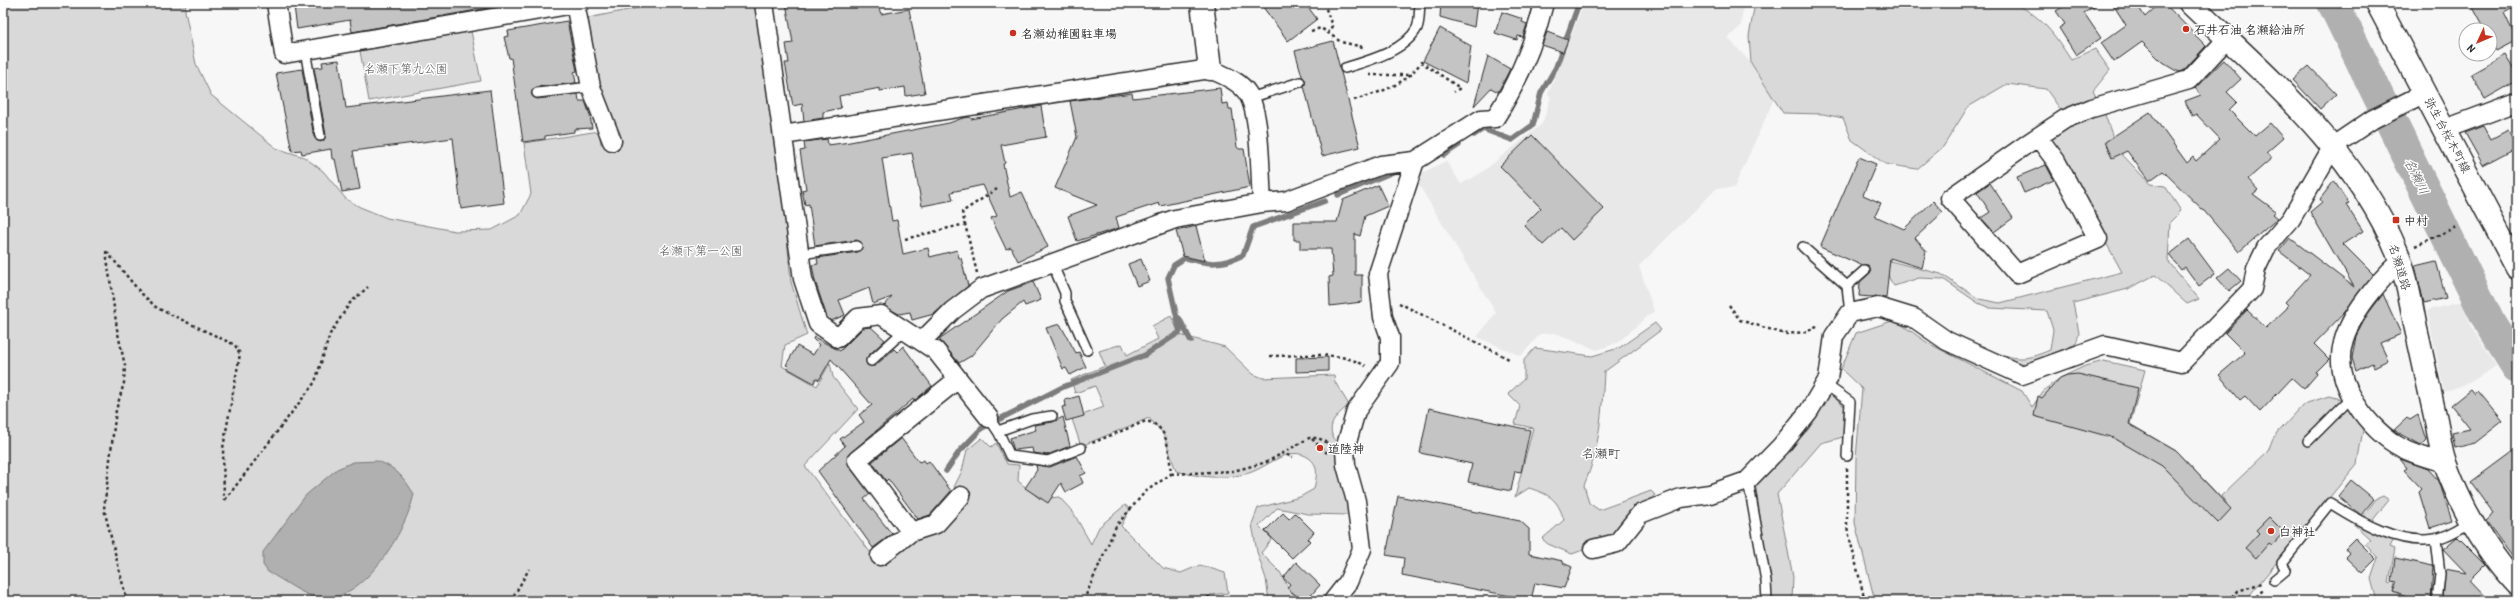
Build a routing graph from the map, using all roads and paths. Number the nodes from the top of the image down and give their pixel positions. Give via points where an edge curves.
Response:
1 (276, 3) edge
2 (577, 3) edge
3 (764, 3) edge
4 (1202, 3) edge
5 (1324, 3) edge
6 (1420, 3) edge
7 (1544, 3) edge
8 (2190, 3) edge
9 (2377, 3) edge
10 (1311, 30) dead end
11 (1328, 33) junction
12 (2227, 39) junction
13 (1350, 46) dead end
14 (305, 50) junction
15 (1345, 68) dead end
16 (1210, 69) junction
17 (1412, 75) junction
18 (1367, 76) dead end
19 (1300, 82) dead end
20 (591, 87) junction
21 (1454, 92) dead end
22 (2425, 93) junction
23 (537, 94) dead end
24 (1250, 98) junction
25 (1354, 100) dead end
26 (2517, 102) edge
27 (2445, 129) junction
28 (783, 135) junction
29 (320, 136) dead end
30 (2038, 137) junction
31 (612, 141) dead end
32 (2333, 146) junction
33 (1415, 162) junction
34 (997, 189) dead end
35 (1262, 203) junction
36 (965, 224) junction
37 (2456, 227) dead end
38 (2437, 237) dead end
39 (905, 239) dead end
40 (857, 246) dead end
41 (1803, 246) dead end
42 (800, 254) junction
43 (2400, 261) junction
44 (1052, 263) junction
45 (2517, 268) edge
46 (1865, 270) dead end
47 (1847, 286) junction
48 (368, 287) dead end
49 (981, 289) junction
50 (1380, 294) junction
51 (1729, 305) dead end
52 (1850, 313) junction
53 (1820, 326) dead end
54 (906, 329) junction
55 (923, 340) junction
56 (1087, 350) dead end
57 (1270, 356) dead end
58 (1511, 360) dead end
59 (871, 361) dead end
60 (1382, 375) junction
61 (958, 379) junction
62 (1825, 384) junction
63 (2351, 398) junction
64 (1052, 416) dead end
65 (993, 425) junction
66 (1309, 438) junction
67 (2308, 442) dead end
68 (1081, 448) joint
69 (1280, 453) junction
70 (1329, 455) dead end
71 (1848, 456) joint
72 (1293, 457) dead end
73 (2445, 463) junction
74 (1346, 465) junction
75 (1171, 474) junction
76 (1748, 480) junction
77 (961, 496) dead end
78 (2471, 522) junction
79 (911, 532) junction
80 (2436, 539) junction
81 (1594, 549) dead end
82 (880, 556) dead end
83 (529, 569) dead end
84 (2274, 580) junction
85 (2517, 584) edge
86 (1207, 596) dead end
87 (127, 601) edge
88 (511, 601) edge
89 (1086, 601) edge
90 (1231, 601) edge
91 (1333, 601) edge
92 (1767, 601) edge
93 (1865, 601) edge
94 (2228, 601) edge
95 (2252, 601) edge
96 (2438, 601) edge

1 - 14 street via 284,54
2 - 14 street
2 - 20 street
3 - 28 street
4 - 16 street
5 - 11 path via 1332,26
6 - 15 lane via 1417,28 1399,46 1385,55
7 - 33 street via 1536,36 1514,88 1495,118 1481,119
8 - 12 street, 名瀬道路
9 - 22 street, 弥生台桜木町線
10 - 11 path via 1322,28
11 - 13 path
12 - 30 street via 2189,80 2092,108 2065,119
12 - 32 street, 名瀬道路 via 2288,97
14 - 29 lane
16 - 24 street via 1236,82
16 - 28 street
17 - 18 path
17 - 21 path via 1421,62 1460,88
17 - 25 path via 1389,89
19 - 24 lane
20 - 23 lane
20 - 31 street
22 - 27 street, 弥生台桜木町線
22 - 32 street via 2373,119
24 - 35 street via 1255,110
26 - 27 street
27 - 45 street, 弥生台桜木町線
28 - 42 street
30 - 30 street via 1950,198 2017,274 2098,239 2056,161
32 - 43 street, 名瀬道路 via 2380,215
32 - 52 street via 2291,218 2266,248 2256,269 2252,289 2182,362 2105,345 2022,375 1947,341 1914,318 1878,307
33 - 35 street via 1381,165 1286,201
33 - 50 street via 1378,274
34 - 36 path via 962,212
35 - 44 street via 1175,219
36 - 39 path
36 - 49 path
37 - 38 path
40 - 42 lane
41 - 47 lane
42 - 54 street via 803,279 818,324 838,338 858,318 870,315 881,315
43 - 63 street via 2381,280 2347,328 2342,344 2341,364
43 - 73 street, 名瀬道路
44 - 49 street
44 - 56 lane via 1065,293 1065,301
46 - 47 lane
47 - 52 lane
48 - 87 path via 350,303 330,334 315,382 224,500 223,448 240,354 234,345 157,308 106,251 117,329 126,366 116,410 104,509
49 - 55 street via 952,311
50 - 58 path
50 - 60 street via 1383,317 1390,337 1390,363
51 - 53 path via 1740,320 1785,334 1806,332
52 - 62 street via 1834,336 1828,379
54 - 55 street
54 - 59 lane
55 - 61 street via 936,351
57 - 60 path via 1348,357
60 - 74 street via 1356,411 1346,438
61 - 65 street
61 - 79 street via 857,460
62 - 71 lane via 1850,402
62 - 76 street via 1809,411 1781,446
63 - 67 lane
63 - 73 street via 2385,437 2402,448
64 - 65 lane
65 - 68 lane via 1010,456 1015,458 1048,461
66 - 69 path
66 - 70 path via 1317,442
66 - 74 path via 1327,442
68 - 75 path via 1150,422 1160,428 1168,444
69 - 72 path
69 - 75 path via 1267,462 1233,471
71 - 93 path via 1847,527
73 - 78 street, 名瀬道路
74 - 91 street via 1356,501 1362,549 1348,582
75 - 89 path via 1145,492 1116,526 1086,595
76 - 81 street via 1710,494 1681,498 1640,514 1617,543
76 - 92 lane via 1766,581
77 - 79 street via 936,524
78 - 80 lane
78 - 85 street, 名瀬道路 via 2504,570
79 - 82 street
80 - 84 lane via 2416,540 2393,535 2330,503 2282,563 2286,570
80 - 96 lane via 2440,574
83 - 88 path
84 - 94 path via 2238,591
84 - 95 path
86 - 90 path

